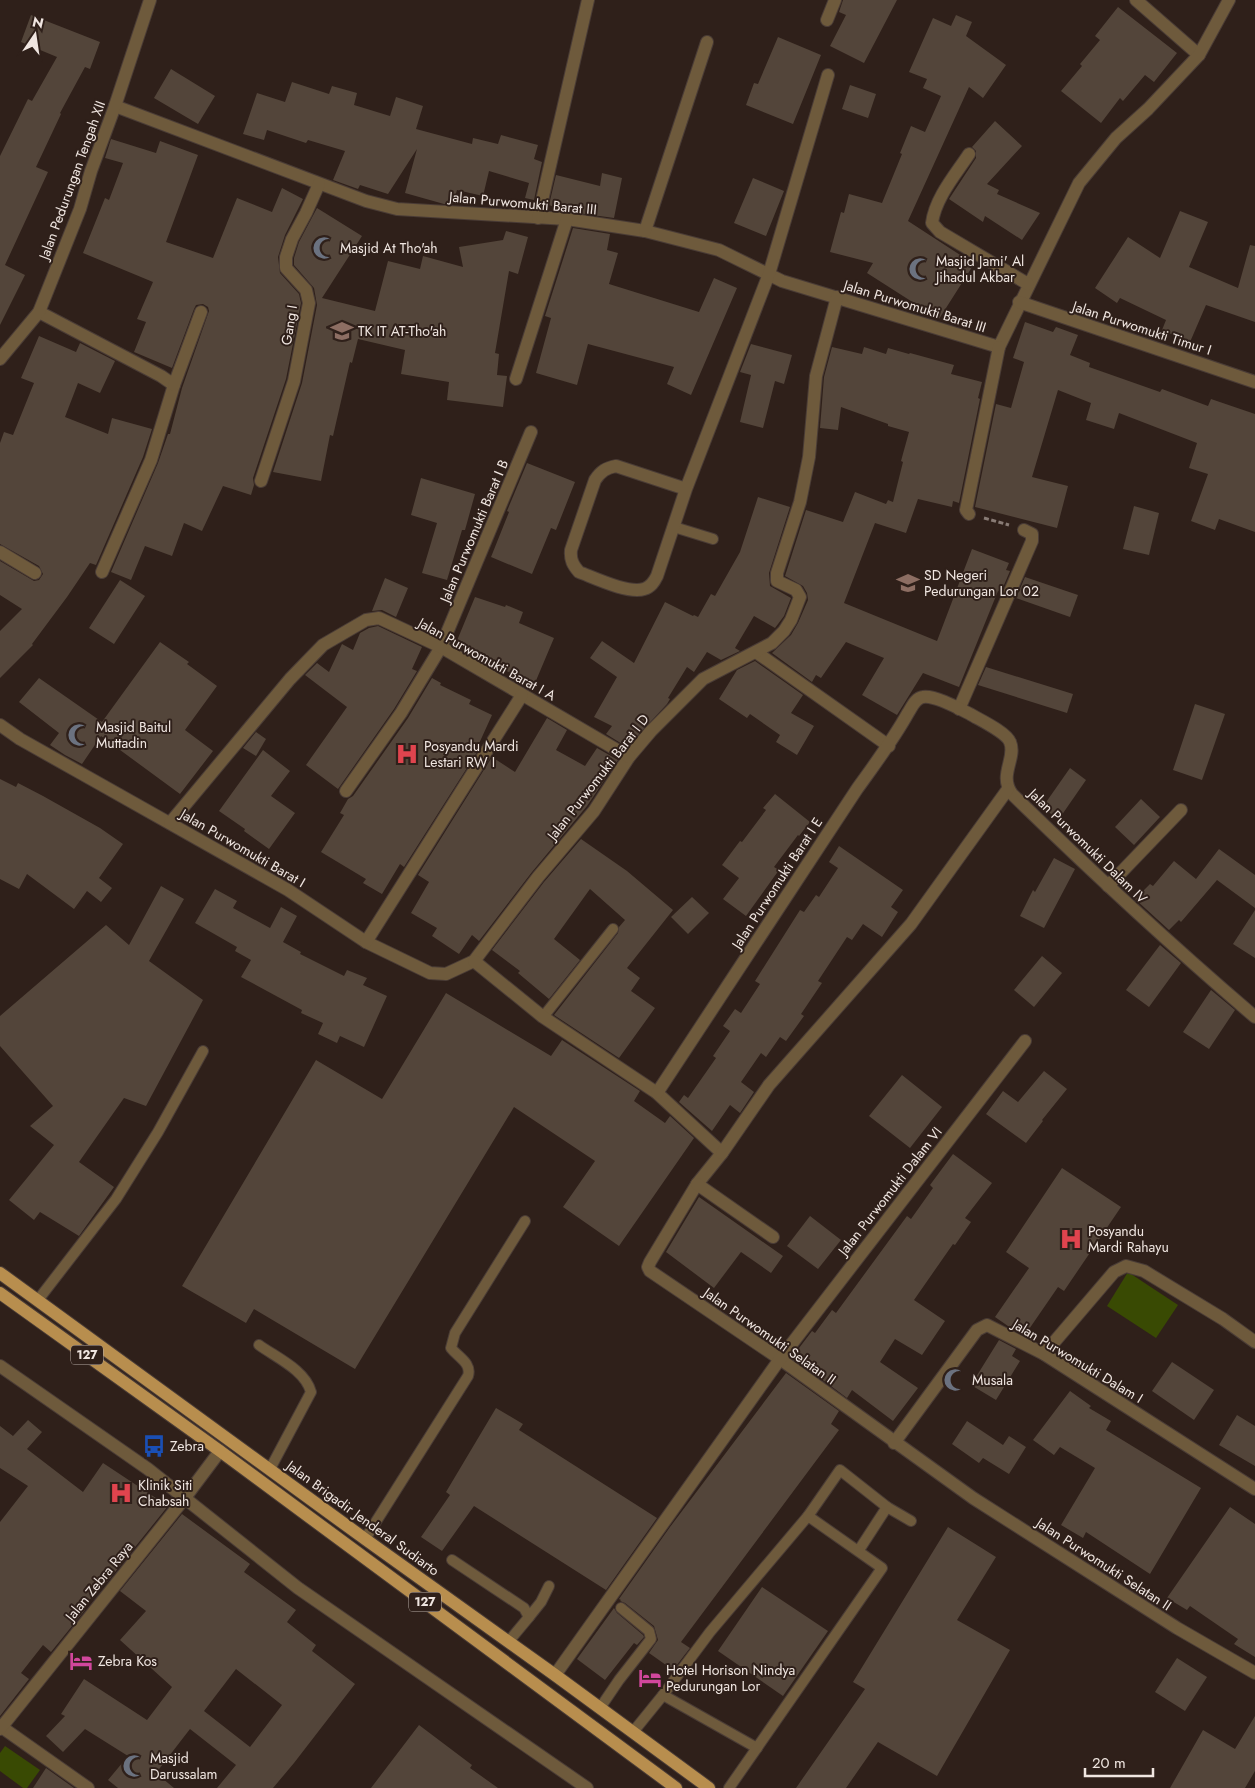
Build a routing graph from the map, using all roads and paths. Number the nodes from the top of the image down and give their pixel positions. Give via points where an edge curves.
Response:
1 (150, 0) edge
2 (588, 0) edge
3 (835, 0) edge
4 (1136, 0) edge
5 (1229, 0) edge
6 (827, 20) dead end
7 (707, 42) dead end
8 (1199, 55) junction
9 (828, 75) dead end
10 (115, 106) junction
11 (969, 154) dead end
12 (319, 184) junction
13 (538, 218) junction
14 (567, 219) junction
15 (645, 231) junction
16 (769, 274) junction
17 (1028, 284) junction
18 (837, 297) junction
19 (1019, 302) junction
20 (39, 312) junction
21 (201, 312) dead end
22 (998, 347) junction
23 (0, 359) edge
24 (516, 379) dead end
25 (1255, 382) edge
26 (174, 385) junction
27 (531, 432) dead end
28 (261, 481) dead end
29 (686, 489) junction
30 (969, 514) joint
31 (674, 527) junction
32 (1024, 530) joint
33 (713, 539) dead end
34 (0, 552) edge
35 (102, 572) dead end
36 (35, 573) dead end
37 (442, 647) junction
38 (756, 652) junction
39 (522, 695) junction
40 (928, 697) joint
41 (960, 709) junction
42 (0, 725) edge
43 (889, 746) junction
44 (629, 757) junction
45 (1008, 789) junction
46 (346, 791) dead end
47 (1181, 810) dead end
48 (170, 823) junction
49 (1108, 886) junction
50 (613, 929) dead end
51 (366, 942) junction
52 (474, 960) junction
53 (543, 1017) junction
54 (1255, 1017) edge
55 (1025, 1041) dead end
56 (203, 1051) dead end
57 (657, 1093) junction
58 (722, 1153) junction
59 (697, 1184) junction
60 (525, 1221) dead end
61 (773, 1237) dead end
62 (0, 1273) edge
63 (0, 1293) edge
64 (38, 1300) junction
65 (1255, 1342) edge
66 (259, 1345) dead end
67 (1044, 1354) junction
68 (780, 1359) junction
69 (0, 1366) edge
70 (894, 1443) junction
71 (220, 1450) junction
72 (270, 1469) junction
73 (1255, 1489) edge
74 (184, 1499) junction
75 (887, 1507) junction
76 (808, 1516) junction
77 (911, 1521) dead end
78 (365, 1539) junction
79 (859, 1550) junction
80 (452, 1560) dead end
81 (549, 1586) dead end
82 (621, 1608) dead end
83 (529, 1617) junction
84 (509, 1641) junction
85 (1255, 1673) edge
86 (555, 1675) junction
87 (663, 1695) junction
88 (600, 1708) junction
89 (0, 1728) edge
90 (633, 1732) junction
91 (757, 1748) junction
92 (673, 1787) edge
93 (88, 1788) edge
94 (586, 1788) edge
95 (709, 1788) edge
96 (729, 1788) edge

1 - 10 street, Jalan Pedurungan Tengah XII
2 - 13 street
3 - 6 street
4 - 8 street
5 - 8 street, Jalan Purwomukti Barat III
7 - 15 street
8 - 17 street, Jalan Purwomukti Barat III via 1116,138 1079,183
9 - 16 street
10 - 12 street, Jalan Purwomukti Barat III
10 - 20 street, Jalan Pedurungan Tengah XII via 80,209
11 - 17 street via 933,214 932,223 940,232
12 - 13 street, Jalan Purwomukti Barat III via 397,209
12 - 28 street, Gang I via 286,257 286,268 306,290 309,303 294,382
13 - 14 street, Jalan Purwomukti Barat III
14 - 15 street, Jalan Purwomukti Barat III
14 - 24 street
15 - 16 street, Jalan Purwomukti Barat III via 719,250
16 - 18 street, Jalan Purwomukti Barat III
16 - 29 street
17 - 19 street, Jalan Purwomukti Barat III
18 - 22 street, Jalan Purwomukti Barat III
18 - 38 street, Jalan Purwomukti Barat I D via 816,376 809,457 800,502 777,573 778,581 799,593 799,602 784,631
19 - 22 street, Jalan Purwomukti Barat III
19 - 25 street, Jalan Purwomukti Timur I
20 - 23 street, Jalan Pedurungan Tengah XII
20 - 26 street
21 - 26 street
22 - 30 street via 966,510
26 - 35 street via 151,460
27 - 37 street, Jalan Purwomukti Barat I B
29 - 31 street
29 - 31 street via 616,466 600,472 570,550 570,559 579,572 634,591 644,589 652,585 657,576
30 - 32 path
31 - 33 lane
32 - 41 street via 1032,534 1032,541
34 - 36 street
37 - 39 street, Jalan Purwomukti Barat I A
37 - 46 street, Jalan Purwomukti Barat I B
37 - 48 street, Jalan Purwomukti Barat I A via 379,618 366,620 323,645 290,679
38 - 43 street
38 - 44 street, Jalan Purwomukti Barat I D via 703,679
39 - 44 street, Jalan Purwomukti Barat I A
39 - 51 street
40 - 41 street, Jalan Purwomukti Dalam IV
40 - 43 street, Jalan Purwomukti Barat I E via 914,703
41 - 45 street, Jalan Purwomukti Dalam IV via 998,730 1011,742
42 - 48 street, Jalan Purwomukti Barat I
43 - 57 street, Jalan Purwomukti Barat I E via 856,789
44 - 52 street, Jalan Purwomukti Barat I D via 594,811
45 - 49 street, Jalan Purwomukti Dalam IV
45 - 58 street, Jalan Purwomukti Selatan II via 911,924 769,1085
47 - 49 street
48 - 51 street, Jalan Purwomukti Barat I via 288,890
49 - 54 street, Jalan Purwomukti Dalam IV
50 - 53 lane
51 - 52 street, Jalan Purwomukti Barat I via 430,973 446,974
52 - 53 street
53 - 57 street
55 - 68 street, Jalan Purwomukti Dalam VI
56 - 64 lane via 116,1199
57 - 58 street
58 - 59 street, Jalan Purwomukti Selatan II
59 - 61 street
59 - 68 street, Jalan Purwomukti Selatan II via 648,1267
60 - 78 lane via 455,1333 451,1348 468,1365 468,1376
62 - 64 main road, Jalan Brigadir Jenderal Sudiarto / 127
63 - 71 main road, 127
64 - 72 main road, Jalan Brigadir Jenderal Sudiarto / 127
65 - 67 street via 1144,1271 1126,1266 1114,1272
66 - 72 lane via 308,1382 311,1392
67 - 70 street, Jalan Purwomukti Dalam I via 994,1327 982,1326
67 - 73 street, Jalan Purwomukti Dalam I
68 - 70 street, Jalan Purwomukti Selatan II
68 - 86 street, Jalan Purwomukti Dalam VI
69 - 74 street via 148,1469
70 - 85 street, Jalan Purwomukti Selatan II via 1152,1613
71 - 74 street, Jalan Zebra Raya
71 - 92 main road, 127
72 - 78 main road, Jalan Brigadir Jenderal Sudiarto / 127
74 - 89 street, Jalan Zebra Raya
74 - 94 street via 298,1588
75 - 76 lane via 840,1470
75 - 77 lane
75 - 79 lane
76 - 79 lane
76 - 87 lane via 710,1632
78 - 84 main road, Jalan Brigadir Jenderal Sudiarto / 127
79 - 91 lane via 882,1568
80 - 83 lane via 515,1601
81 - 83 lane
82 - 88 lane via 649,1631 651,1639
83 - 84 lane
84 - 86 main road, Jalan Brigadir Jenderal Sudiarto / 127
86 - 88 main road, Jalan Brigadir Jenderal Sudiarto / 127
87 - 90 lane
87 - 91 lane
88 - 90 main road, Jalan Brigadir Jenderal Sudiarto / 127
89 - 93 street
90 - 95 main road, Jalan Brigadir Jenderal Sudiarto / 127
91 - 96 lane

